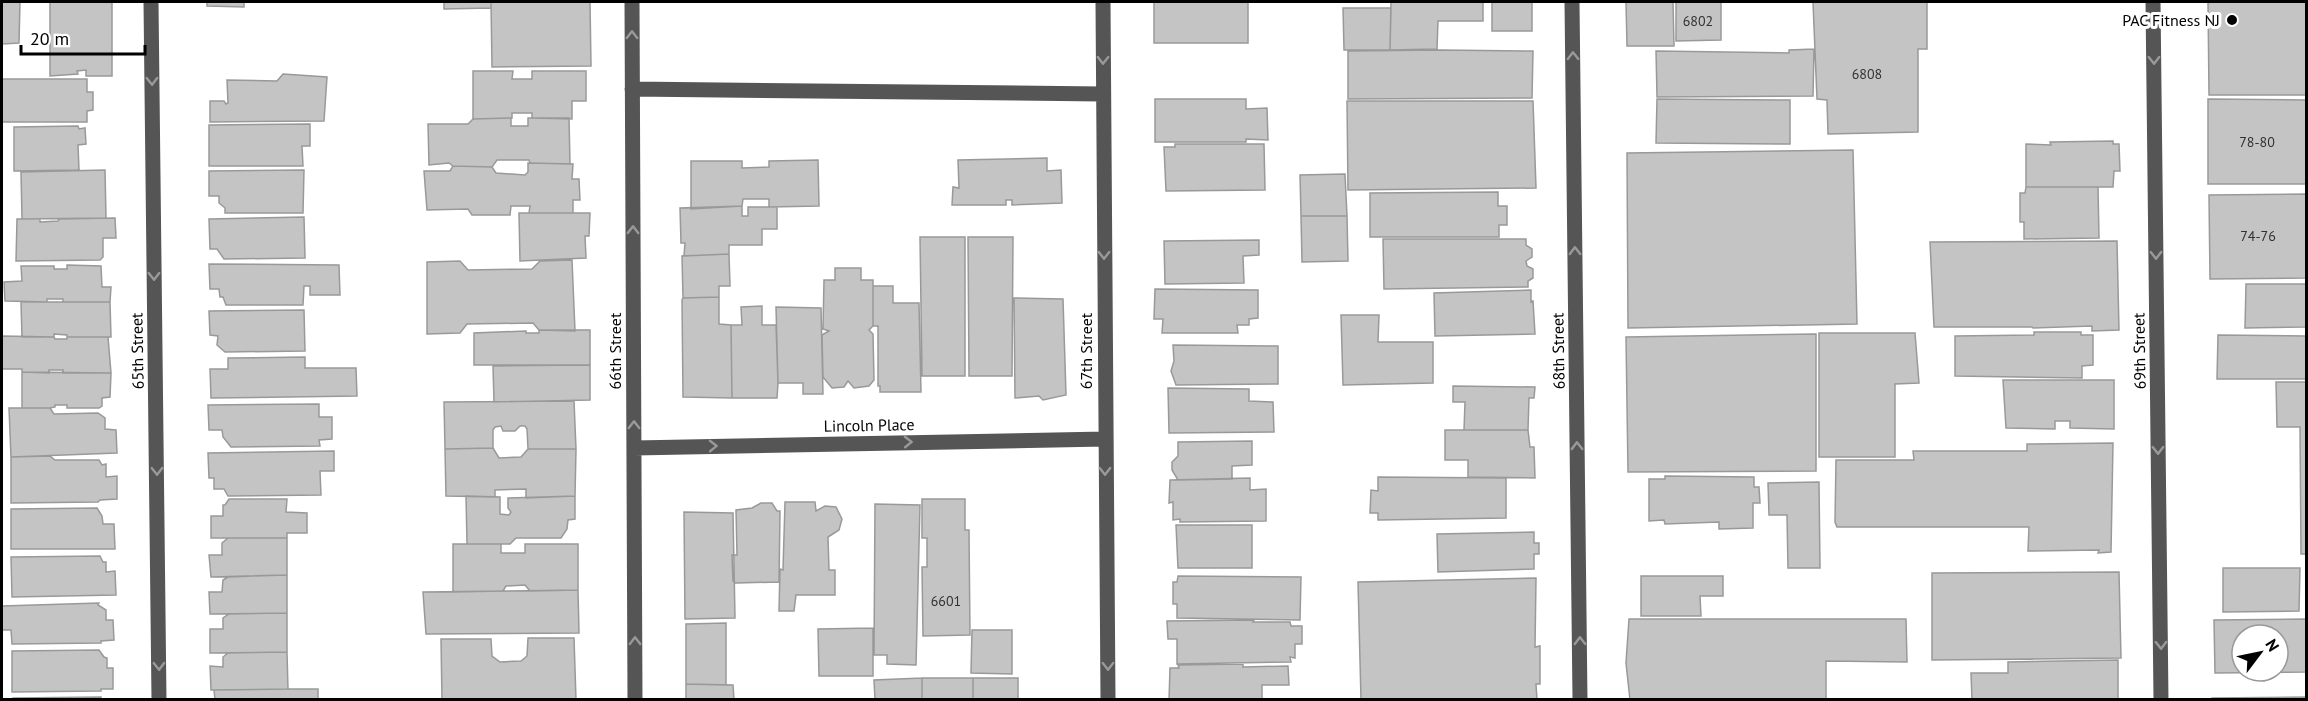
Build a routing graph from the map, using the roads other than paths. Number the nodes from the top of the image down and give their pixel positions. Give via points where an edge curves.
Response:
1 (151, 2) edge
2 (632, 2) edge
3 (1103, 2) edge
4 (1572, 2) edge
5 (2153, 2) edge
6 (632, 89) junction
7 (1102, 94) junction
8 (1105, 439) junction
9 (634, 448) junction
10 (159, 699) edge
11 (635, 699) edge
12 (1108, 699) edge
13 (1580, 699) edge
14 (2161, 699) edge

1 -> 10 street, 65th Street
6 -> 2 street, 66th Street
3 -> 7 street, 67th Street
13 -> 4 street, 68th Street
5 -> 14 street, 69th Street
6 - 7 street
9 -> 6 street, 66th Street
7 -> 8 street, 67th Street
9 -> 8 street, Lincoln Place
8 -> 12 street, 67th Street
11 -> 9 street, 66th Street

